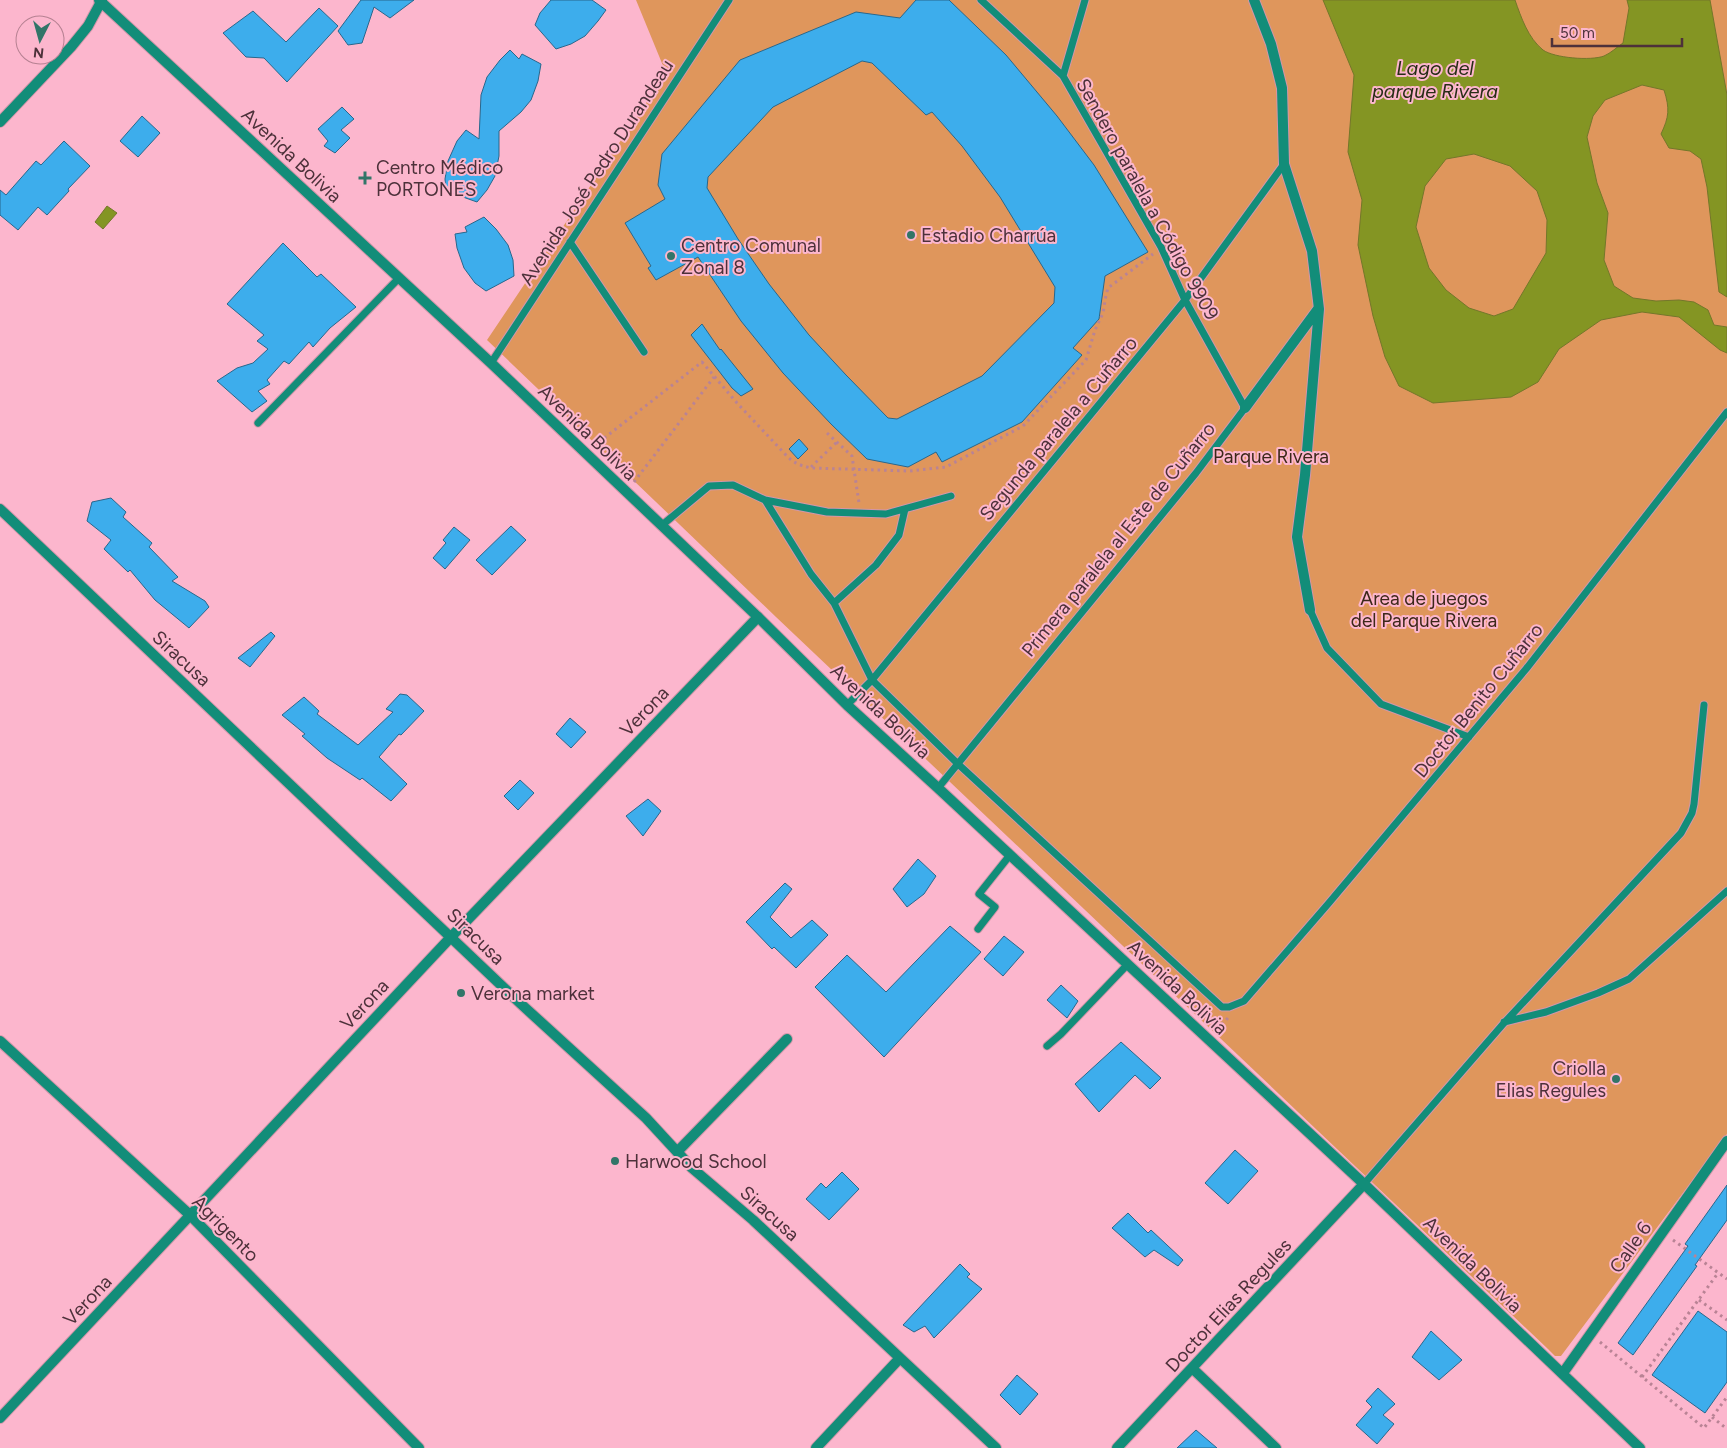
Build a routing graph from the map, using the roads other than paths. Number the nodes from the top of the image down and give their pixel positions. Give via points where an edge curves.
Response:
1 (729, 0) edge
2 (982, 0) edge
3 (1085, 0) edge
4 (1254, 0) edge
5 (101, 1) edge
6 (1063, 76) junction
7 (0, 122) edge
8 (1284, 164) junction
9 (570, 242) junction
10 (400, 278) junction
11 (1185, 300) junction
12 (1319, 308) junction
13 (644, 352) dead end
14 (491, 363) junction
15 (1245, 408) junction
16 (1727, 412) edge
17 (258, 423) dead end
18 (951, 496) dead end
19 (765, 500) junction
20 (0, 509) edge
21 (906, 509) junction
22 (661, 526) junction
23 (834, 603) junction
24 (1310, 610) joint
25 (758, 618) junction
26 (872, 680) junction
27 (847, 705) junction
28 (1704, 705) dead end
29 (1469, 737) junction
30 (958, 764) junction
31 (938, 788) junction
32 (1010, 855) junction
33 (1727, 891) edge
34 (978, 929) dead end
35 (451, 937) junction
36 (1128, 964) junction
37 (1504, 1023) junction
38 (787, 1038) dead end
39 (0, 1041) edge
40 (1046, 1046) dead end
41 (1727, 1141) edge
42 (678, 1152) junction
43 (1364, 1184) junction
44 (190, 1216) junction
45 (900, 1358) junction
46 (1193, 1368) junction
47 (1562, 1373) junction
48 (0, 1418) edge
49 (419, 1448) edge
50 (816, 1448) edge
51 (996, 1448) edge
52 (1117, 1448) edge
53 (1276, 1448) edge
54 (1640, 1448) edge

1 - 9 lane, Avenida José Pedro Durandeau
2 - 6 lane, Sendero paralela a Código 9909
3 - 6 lane
4 - 8 street via 1271,44 1282,88
5 - 7 street via 88,26 71,47
5 - 10 street, Avenida Bolivia
6 - 11 lane, Sendero paralela a Código 9909 via 1161,248
8 - 11 lane, Segunda paralela a Cuñarro
8 - 12 street via 1312,251
9 - 13 lane
9 - 14 lane, Avenida José Pedro Durandeau
10 - 14 street, Avenida Bolivia
10 - 17 lane
11 - 15 lane, Sendero paralela a Código 9909
11 - 26 lane, Segunda paralela a Cuñarro
12 - 15 street, Primera paralela al Este de Cuñarro
12 - 24 street via 1297,537
14 - 22 street, Avenida Bolivia
15 - 30 lane, Primera paralela al Este de Cuñarro via 1196,473
16 - 29 lane, Doctor Benito Cuñarro
18 - 21 lane
19 - 21 lane via 827,512 886,514
19 - 22 lane via 733,485 709,486
19 - 23 lane via 811,574
20 - 35 street, Siracusa
21 - 23 lane via 899,535 876,565
22 - 25 street, Avenida Bolivia
23 - 26 lane
24 - 29 lane via 1327,648 1381,704
25 - 27 street, Avenida Bolivia
25 - 35 street, Verona
26 - 27 lane, Segunda paralela a Cuñarro
26 - 30 lane
27 - 31 street, Avenida Bolivia
28 - 37 lane via 1694,804 1685,827
29 - 30 lane, Doctor Benito Cuñarro via 1244,1001 1229,1007 1222,1007
30 - 31 lane, Primera paralela al Este de Cuñarro
31 - 32 street, Avenida Bolivia
32 - 34 lane via 979,894 995,907
32 - 36 street, Avenida Bolivia
33 - 37 lane via 1629,979 1546,1012
35 - 42 street, Siracusa via 646,1118
35 - 44 street, Verona
36 - 40 lane
36 - 43 street, Avenida Bolivia
37 - 43 lane
38 - 42 street
39 - 44 street, Agrigento
41 - 47 street, Calle 6
42 - 45 street, Siracusa
43 - 46 street, Doctor Elias Regules
43 - 47 street, Avenida Bolivia
44 - 48 street, Verona
44 - 49 street, Agrigento
45 - 50 street
45 - 51 street, Siracusa
46 - 52 street, Doctor Elias Regules
46 - 53 street
47 - 54 street, Avenida Bolivia

